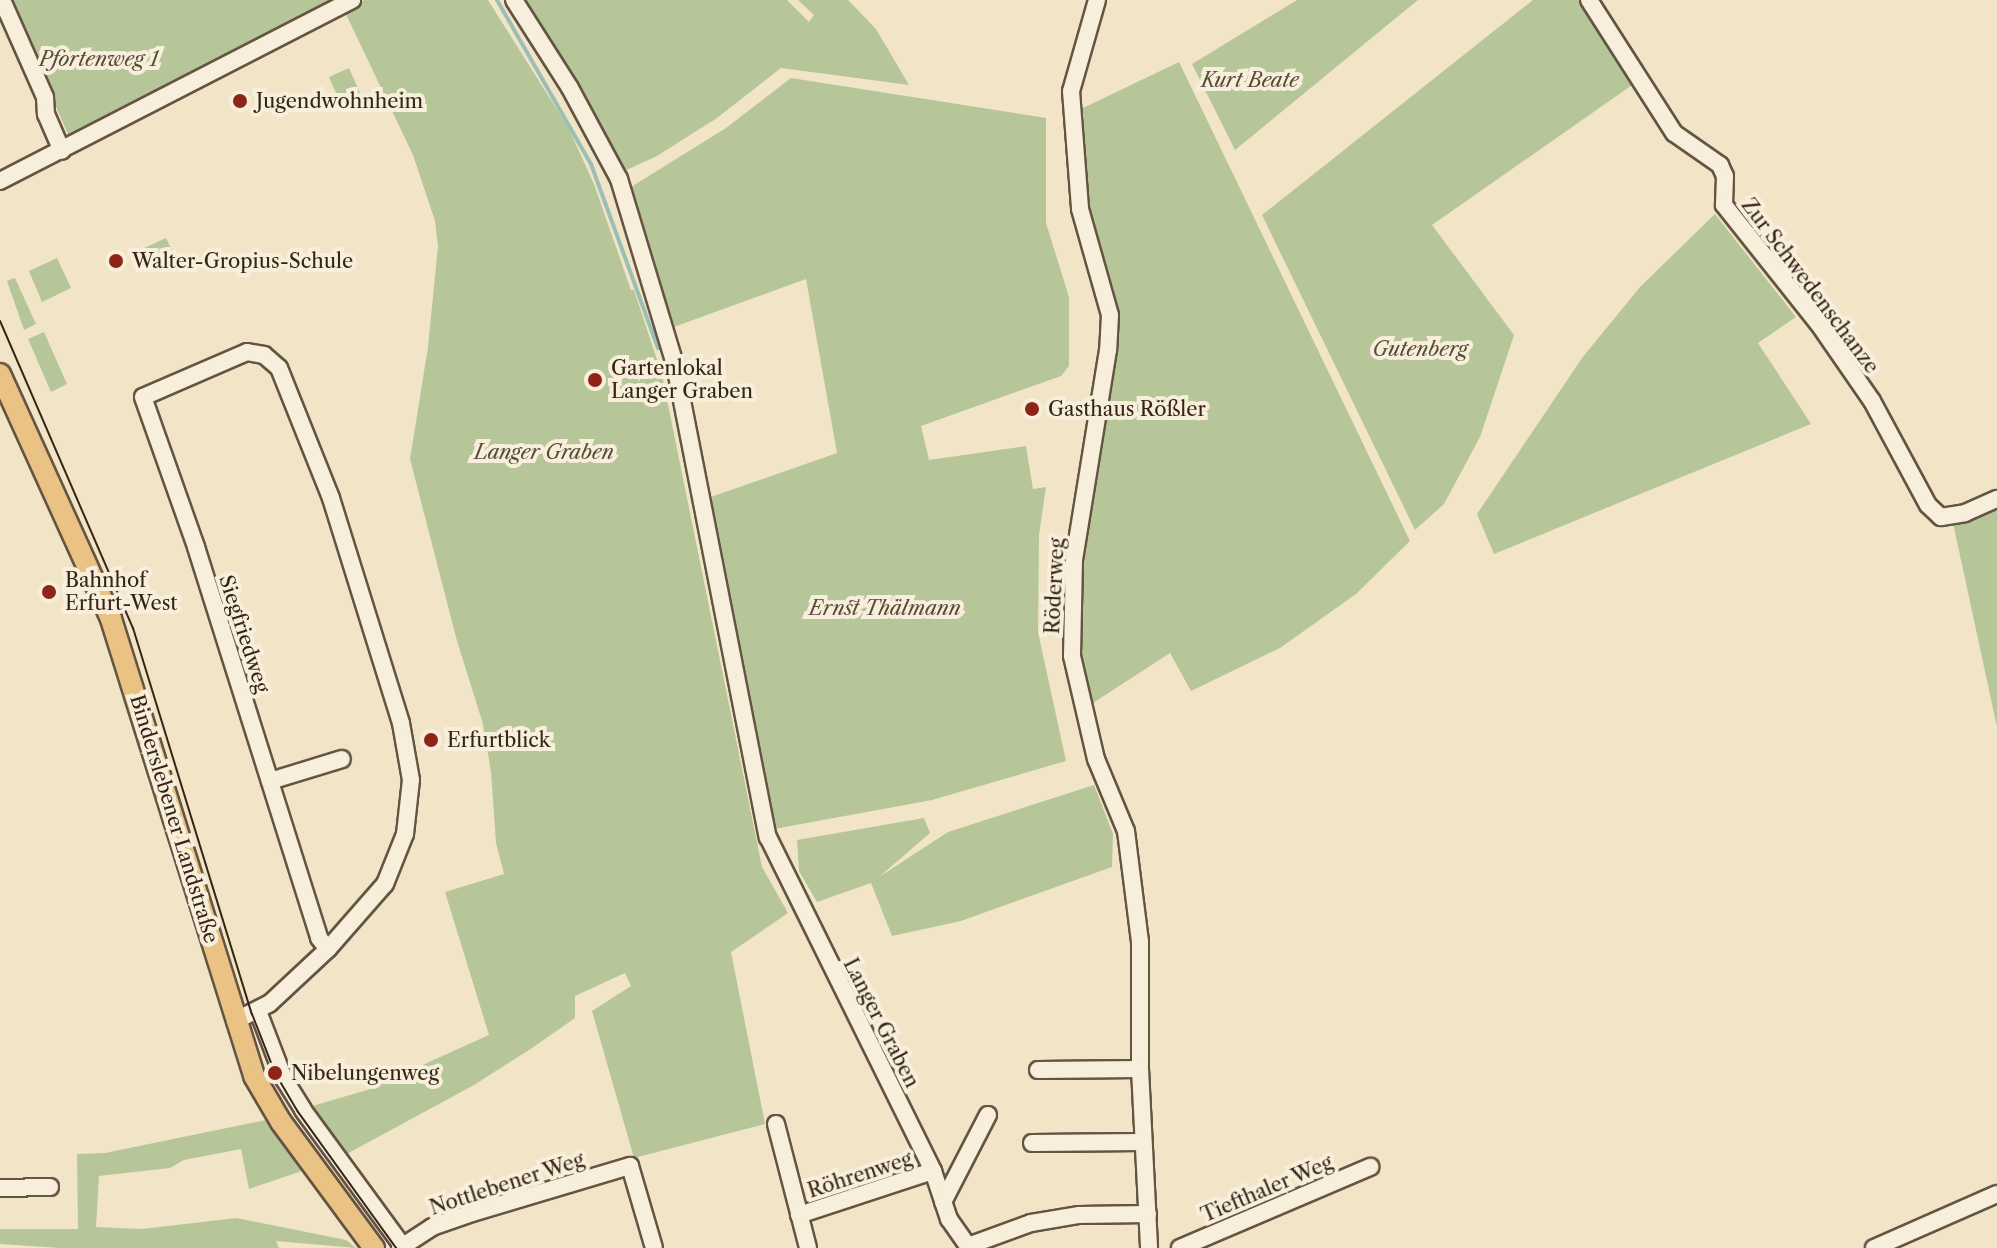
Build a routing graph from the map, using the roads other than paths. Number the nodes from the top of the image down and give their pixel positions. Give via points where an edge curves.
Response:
1 (2, 0) edge
2 (352, 0) edge
3 (514, 0) edge
4 (1097, 0) edge
5 (1589, 0) edge
6 (62, 151) junction
7 (0, 181) edge
8 (0, 374) edge
9 (1997, 499) edge
10 (342, 759) dead end
11 (270, 781) junction
12 (328, 949) junction
13 (258, 1011) junction
14 (235, 1021) junction
15 (1140, 1069) junction
16 (1038, 1070) dead end
17 (988, 1115) dead end
18 (776, 1124) dead end
19 (1143, 1142) junction
20 (1032, 1143) dead end
21 (1370, 1167) dead end
22 (933, 1171) junction
23 (50, 1187) dead end
24 (0, 1188) edge
25 (1997, 1194) edge
26 (943, 1202) junction
27 (1148, 1214) junction
28 (799, 1215) junction
29 (402, 1247) edge
30 (968, 1247) edge
31 (374, 1248) edge
32 (654, 1248) edge
33 (808, 1248) edge
34 (1149, 1248) edge
35 (1180, 1248) edge
36 (1874, 1248) edge

1 - 6 street via 45,97 46,114
2 - 6 street
3 - 22 street, Langer Graben via 619,179 675,365 768,837
4 - 15 street, Röderweg via 1071,91 1080,209 1110,315 1074,560 1072,656 1096,759 1126,831 1140,942
5 - 9 street, Zur Schwedenschanze via 1674,133 1720,165 1724,205 1872,401 1928,505 1941,517
6 - 7 street
8 - 14 main road, Binderslebener Landstraße via 111,619
10 - 11 street
11 - 12 street, Siegfriedweg via 319,938
11 - 12 street, Siegfriedweg via 143,397 247,352 264,355 279,368 331,498 408,751 408,821 395,868
12 - 13 street
13 - 14 street
13 - 29 street via 284,1079
14 - 31 main road, Binderslebener Landstraße via 254,1076 281,1122
15 - 16 street
15 - 19 street, Röderweg
17 - 26 street
18 - 28 street, Röhrenweg
19 - 20 street
19 - 27 street, Röderweg
21 - 35 street, Tiefthaler Weg
22 - 26 street, Langer Graben
22 - 28 street, Röhrenweg
23 - 24 street
25 - 36 street
26 - 30 street, Langer Graben
27 - 30 street via 1079,1215 1031,1223
27 - 34 street, Röderweg
28 - 33 street, Röhrenweg
29 - 32 street, Nottlebener Weg via 432,1227 630,1166

